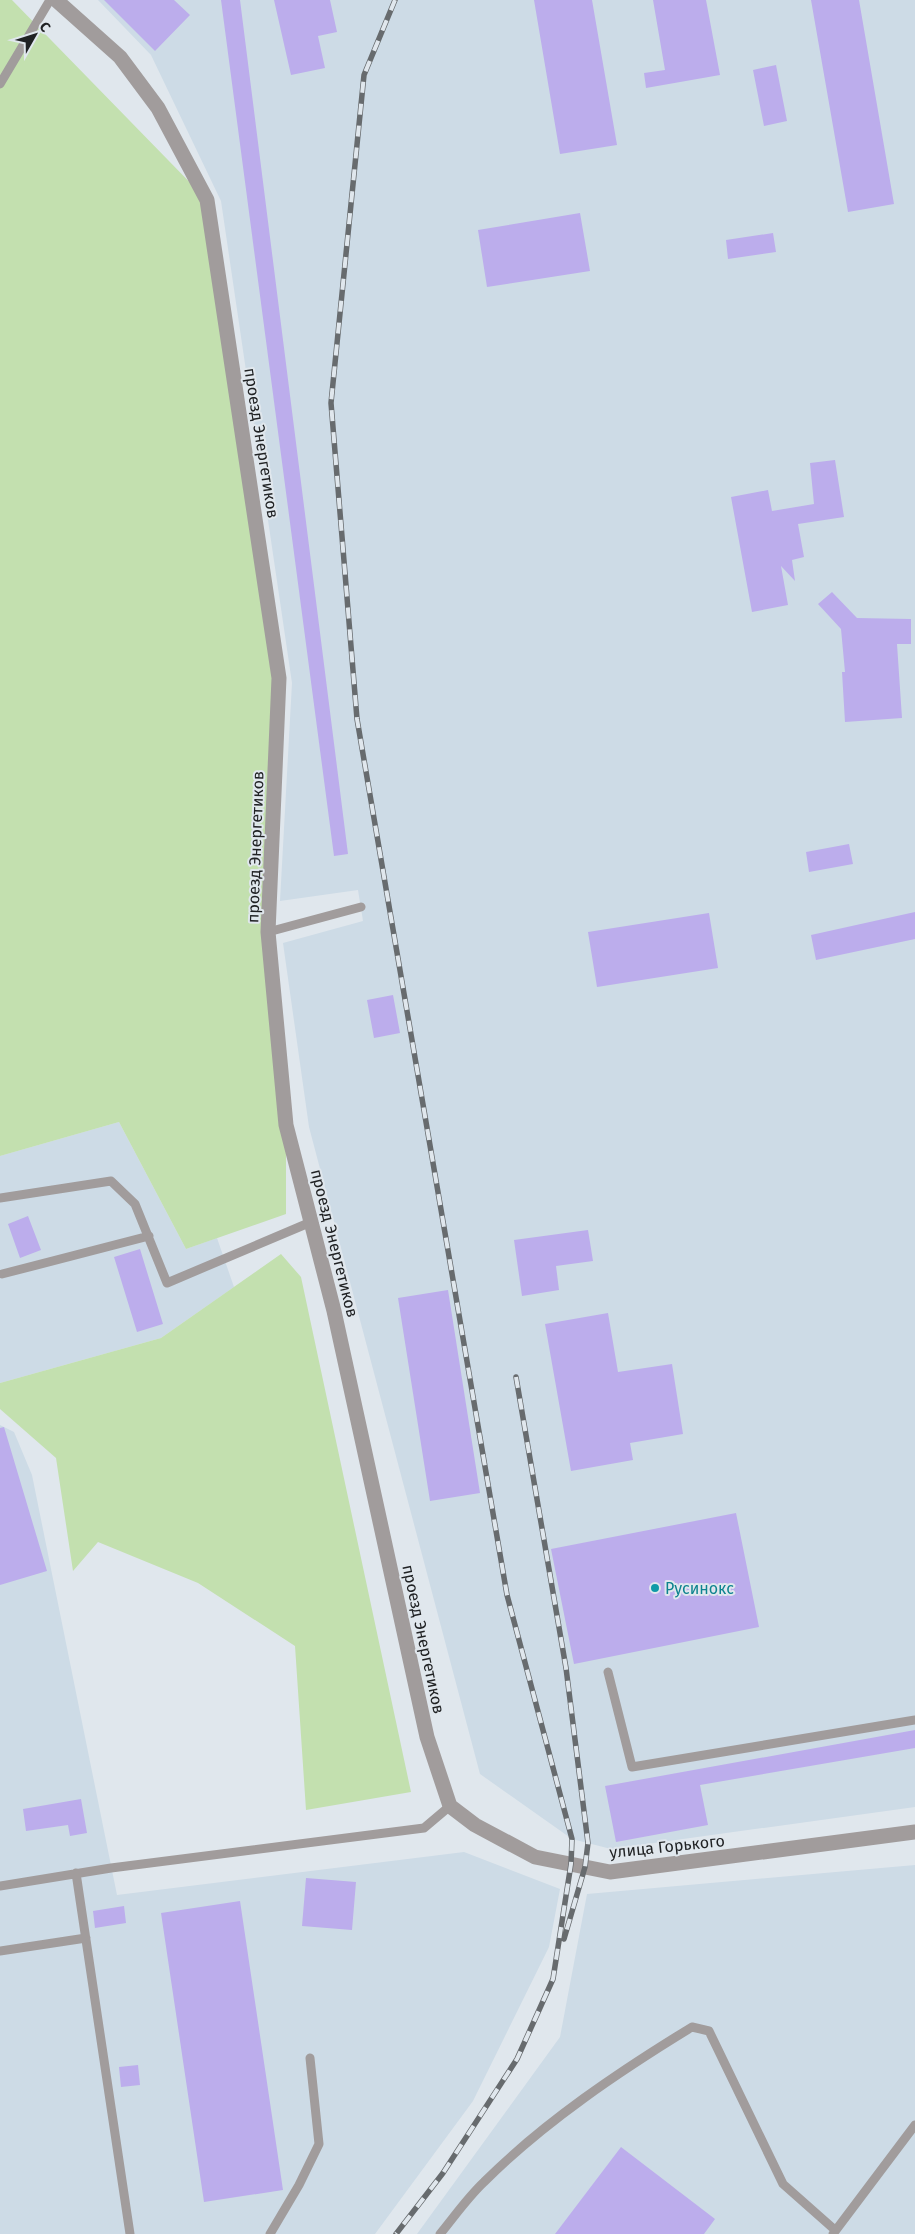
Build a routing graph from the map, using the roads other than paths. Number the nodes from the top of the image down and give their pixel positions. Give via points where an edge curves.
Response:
1 (50, 0) edge
2 (56, 0) edge
3 (0, 84) edge
4 (361, 907) dead end
5 (268, 932) junction
6 (0, 1198) edge
7 (311, 1222) junction
8 (148, 1236) junction
9 (2, 1274) dead end
10 (608, 1672) dead end
11 (915, 1720) edge
12 (450, 1806) junction
13 (915, 1832) edge
14 (76, 1873) junction
15 (0, 1886) edge
16 (86, 1938) junction
17 (0, 1952) edge
18 (310, 2058) dead end
19 (915, 2125) edge
20 (834, 2232) edge
21 (130, 2234) edge
22 (270, 2234) edge
23 (440, 2234) edge

1 - 3 lane
2 - 5 street, проезд Энергетиков via 120,57 158,108 207,200 279,678
4 - 5 lane
5 - 7 street, проезд Энергетиков via 286,1124
6 - 8 lane via 111,1181 136,1204
7 - 8 lane via 167,1283
7 - 12 street, проезд Энергетиков via 334,1311 428,1737
8 - 9 lane
10 - 11 lane via 632,1767
12 - 13 street, улица Горького via 475,1825 535,1857 610,1872
12 - 14 lane via 424,1828
14 - 15 lane
14 - 16 lane
16 - 17 lane
16 - 21 lane
18 - 22 lane via 319,2144
19 - 20 lane
20 - 23 lane via 783,2184 709,2032 692,2027 619,2073 520,2149 483,2182

